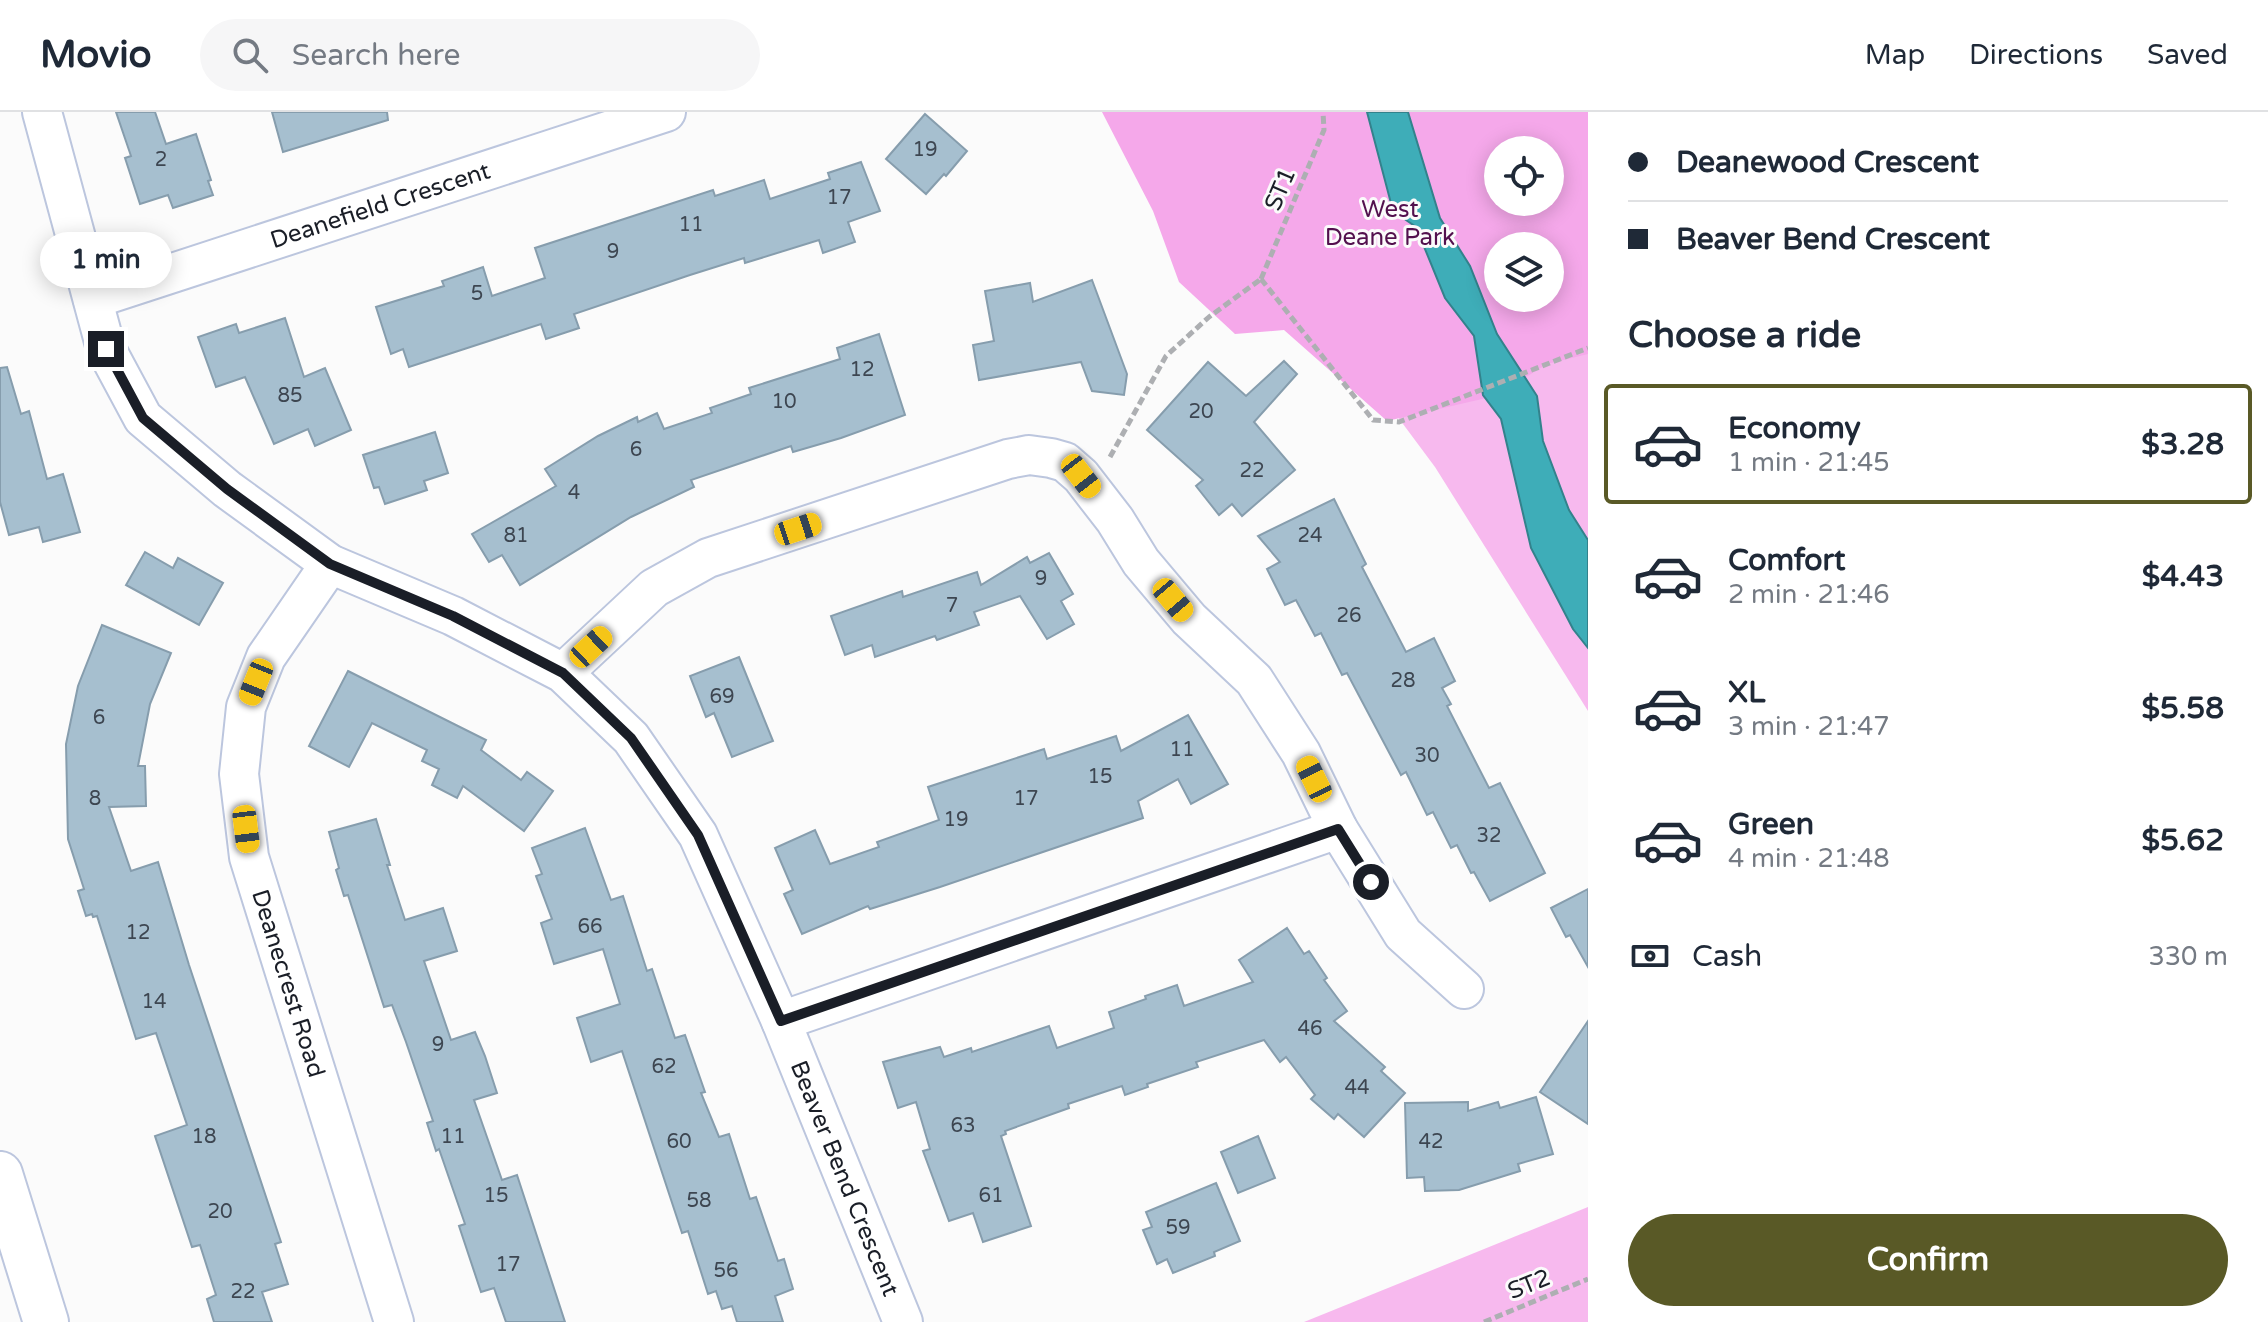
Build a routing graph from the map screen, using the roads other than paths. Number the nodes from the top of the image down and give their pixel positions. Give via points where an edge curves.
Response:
1 (42, 112) edge
2 (666, 112) edge
3 (93, 299) junction
4 (330, 564) junction
5 (563, 673) junction
6 (1338, 829) junction
7 (1464, 989) dead end
8 (781, 1021) junction
9 (0, 1174) edge
10 (46, 1322) edge
11 (394, 1322) edge
12 (903, 1322) edge

1 - 3 street, Beaver Bend Crescent
2 - 3 street, Deanefield Crescent
3 - 4 street, Beaver Bend Crescent via 106,349 143,418 227,489
4 - 5 street, Beaver Bend Crescent via 453,616
4 - 11 street, Deanecrest Road via 266,657 246,707 239,774 249,857
5 - 6 street via 654,588 708,558 1008,459 1051,458 1081,476 1189,619 1254,680 1301,753
5 - 8 street, Beaver Bend Crescent via 631,738 698,835
6 - 7 street via 1403,934
6 - 8 street
8 - 12 street, Beaver Bend Crescent
9 - 10 main road

